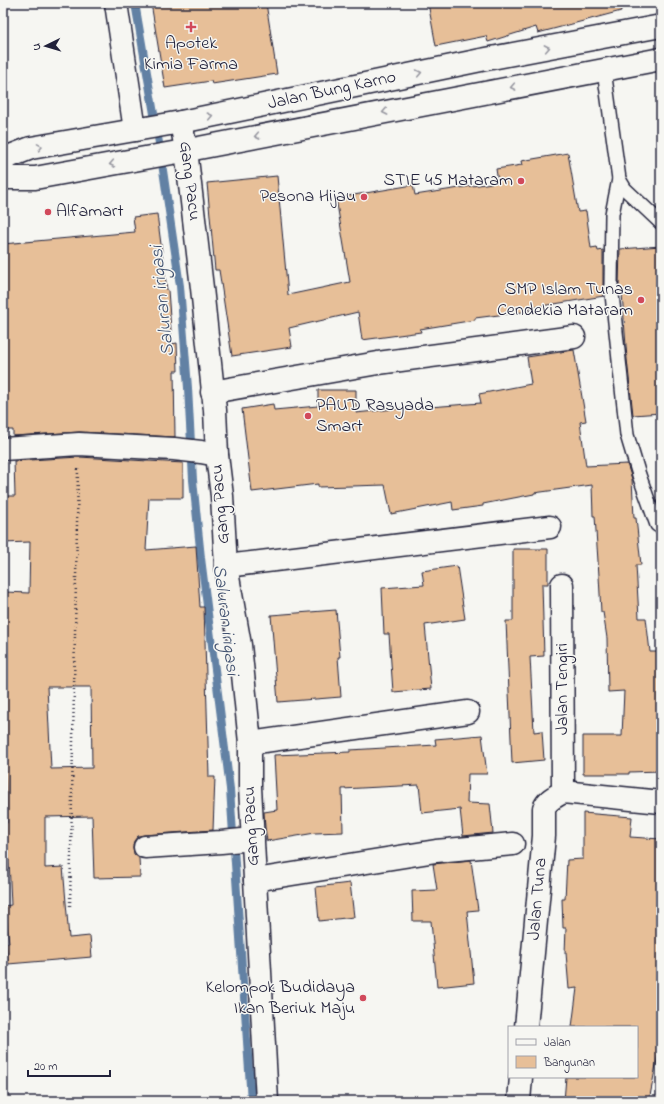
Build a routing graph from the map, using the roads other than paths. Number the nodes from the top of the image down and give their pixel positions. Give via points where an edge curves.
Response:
1 (116, 3) edge
2 (661, 26) edge
3 (661, 59) edge
4 (604, 70) junction
5 (176, 123) junction
6 (140, 129) junction
7 (182, 151) junction
8 (3, 158) edge
9 (3, 178) edge
10 (619, 179) junction
11 (661, 223) edge
12 (574, 337) dead end
13 (212, 392) junction
14 (3, 449) edge
15 (209, 454) junction
16 (657, 525) dead end
17 (550, 527) dead end
18 (226, 566) junction
19 (562, 585) dead end
20 (468, 712) dead end
21 (250, 742) junction
22 (569, 792) junction
23 (661, 802) edge
24 (239, 840) junction
25 (513, 844) dead end
26 (145, 847) dead end
27 (255, 880) junction
28 (526, 1026) edge
29 (521, 1078) edge
30 (267, 1101) edge
31 (519, 1101) edge

1 - 6 street
5 -> 2 street, Jalan Bung Karno
3 - 4 street
4 -> 7 street
4 - 10 lane
5 - 6 street, Jalan Bung Karno
5 - 7 street, Gang Pacu
8 -> 6 street, Jalan Bung Karno via 31,148
7 -> 9 street via 35,178
7 - 13 street, Gang Pacu via 202,288
10 - 11 lane via 625,189
10 - 16 lane via 612,214 610,285 627,435
12 - 13 street via 378,364
13 - 15 street, Gang Pacu via 215,410
14 - 15 street via 79,444 174,449
15 - 18 street, Gang Pacu via 222,496
17 - 18 street
18 - 21 street, Gang Pacu via 240,645
19 - 22 street, Jalan Tengiri
20 - 21 street
21 - 24 street, Gang Pacu via 250,787
22 - 23 street
22 - 28 street, Jalan Tuna via 550,799 544,808 544,836
24 - 26 street
24 - 27 street, Gang Pacu
25 - 27 street via 436,851
27 - 30 street, Gang Pacu
29 - 31 street

